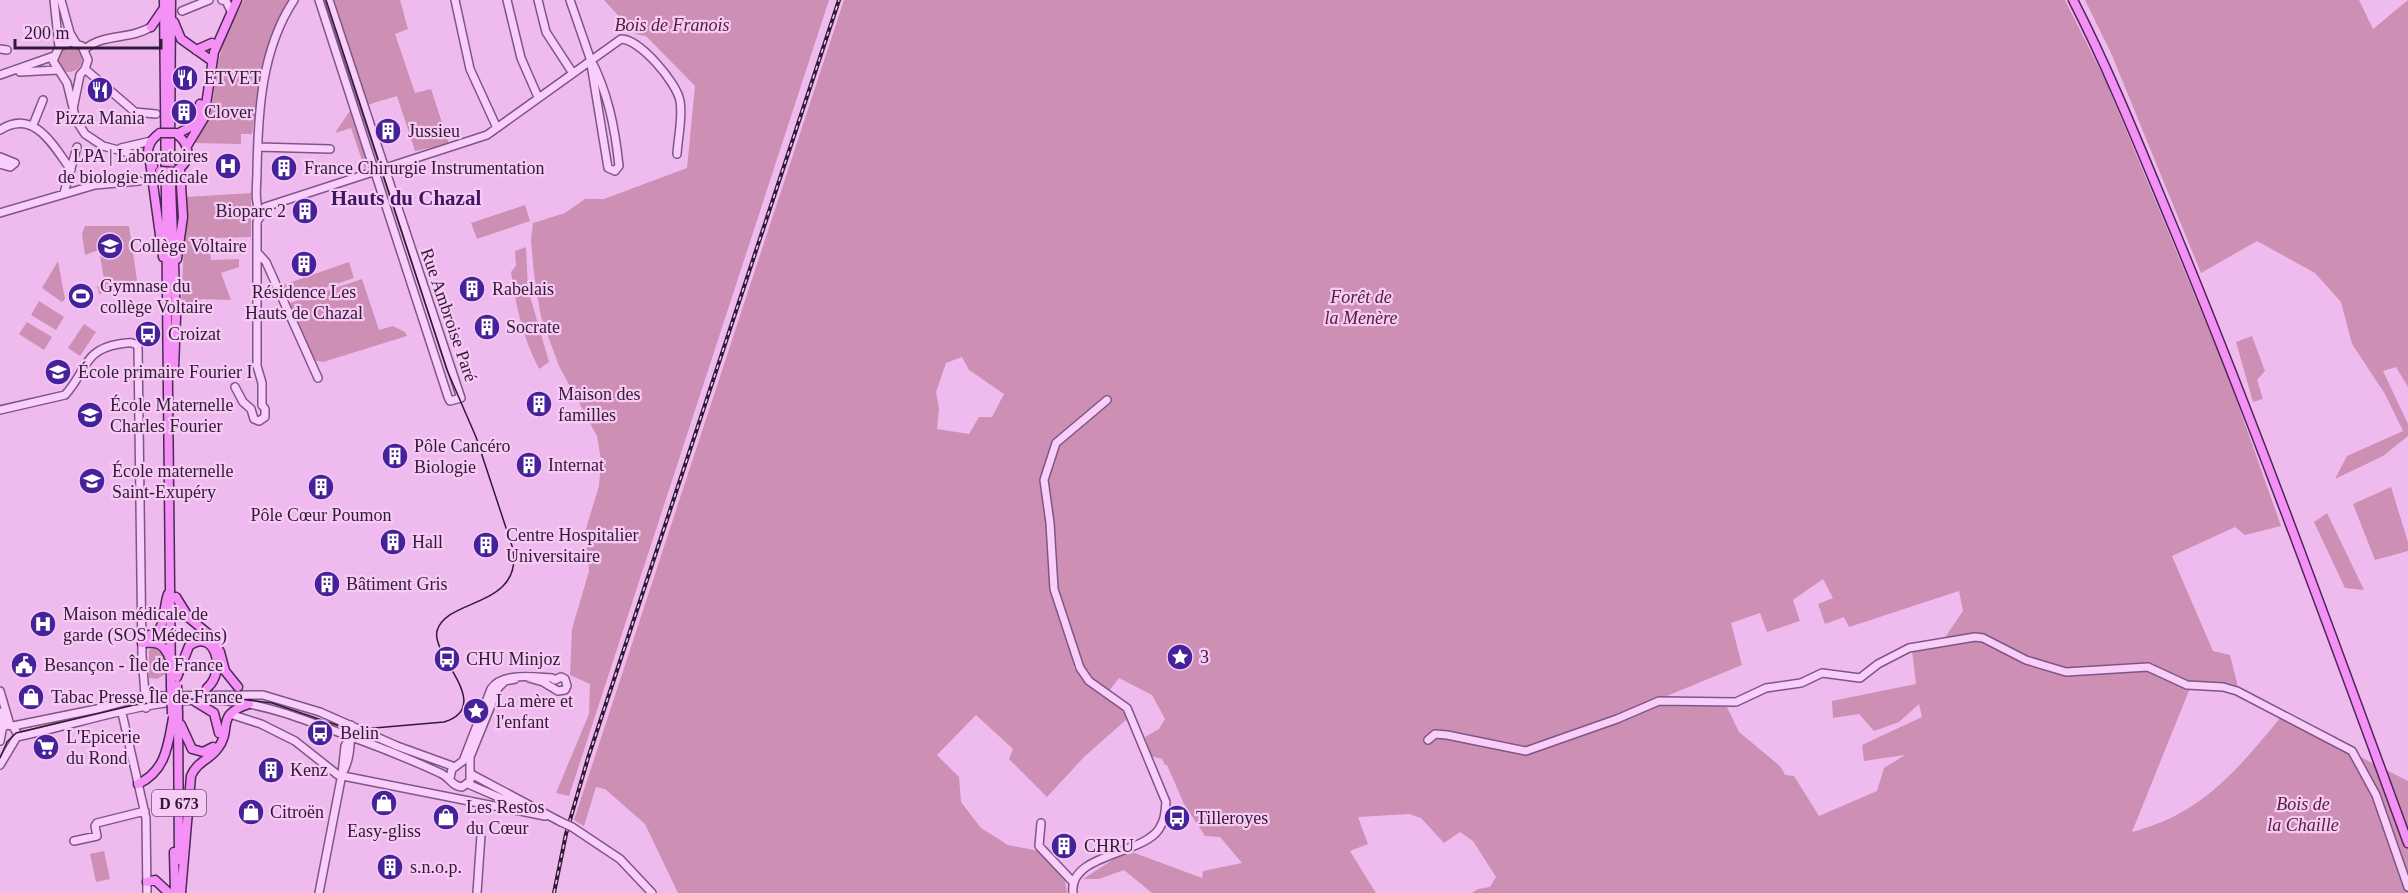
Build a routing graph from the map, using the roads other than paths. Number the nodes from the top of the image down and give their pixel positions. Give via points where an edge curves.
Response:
1 (54, 0) edge
2 (62, 0) edge
3 (171, 0) edge
4 (209, 0) edge
5 (294, 0) edge
6 (319, 0) edge
7 (328, 0) edge
8 (455, 0) edge
9 (507, 0) edge
10 (538, 0) edge
11 (570, 0) edge
12 (2073, 0) edge
13 (229, 3) edge
14 (164, 4) edge
15 (182, 11) dead end
16 (151, 27) joint
17 (76, 43) junction
18 (212, 44) junction
19 (59, 47) junction
20 (85, 49) junction
21 (195, 50) junction
22 (54, 56) junction
23 (590, 58) junction
24 (210, 60) junction
25 (9, 72) junction
26 (83, 72) junction
27 (572, 72) junction
28 (60, 73) junction
29 (0, 75) edge
30 (538, 98) junction
31 (43, 100) dead end
32 (73, 109) junction
33 (156, 114) dead end
34 (33, 125) junction
35 (1, 128) edge
36 (497, 128) junction
37 (176, 134) junction
38 (151, 141) junction
39 (187, 146) junction
40 (77, 147) dead end
41 (258, 147) junction
42 (111, 148) junction
43 (330, 149) dead end
44 (677, 154) dead end
45 (0, 157) edge
46 (149, 160) junction
47 (0, 164) edge
48 (385, 168) junction
49 (71, 170) junction
50 (177, 170) junction
51 (374, 171) junction
52 (139, 181) dead end
53 (64, 193) junction
54 (263, 210) junction
55 (0, 213) edge
56 (257, 252) junction
57 (174, 274) junction
58 (168, 287) junction
59 (172, 319) junction
60 (172, 338) junction
61 (318, 378) dead end
62 (235, 387) dead end
63 (1107, 400) dead end
64 (262, 405) junction
65 (251, 409) junction
66 (0, 410) edge
67 (170, 588) junction
68 (176, 597) junction
69 (142, 640) junction
70 (171, 663) junction
71 (175, 682) junction
72 (554, 683) dead end
73 (238, 687) joint
74 (0, 691) edge
75 (201, 695) junction
76 (263, 695) junction
77 (145, 696) junction
78 (249, 705) junction
79 (487, 707) junction
80 (146, 708) junction
81 (0, 712) edge
82 (122, 713) junction
83 (230, 714) junction
84 (175, 715) junction
85 (11, 725) junction
86 (351, 725) junction
87 (1, 736) edge
88 (350, 737) junction
89 (15, 739) junction
90 (1428, 740) dead end
91 (324, 762) junction
92 (0, 765) edge
93 (341, 765) junction
94 (457, 766) junction
95 (471, 772) junction
96 (342, 774) junction
97 (450, 778) junction
98 (138, 784) junction
99 (468, 784) junction
100 (455, 786) junction
101 (444, 796) junction
102 (145, 812) junction
103 (545, 816) junction
104 (561, 822) junction
105 (1041, 823) dead end
106 (481, 835) dead end
107 (74, 841) dead end
108 (2408, 843) edge
109 (147, 882) junction
110 (1073, 882) junction
111 (2408, 887) edge
112 (147, 893) edge
113 (169, 893) edge
114 (175, 893) edge
115 (180, 893) edge
116 (319, 893) edge
117 (477, 893) edge
118 (652, 893) edge
119 (1073, 893) edge

1 - 19 street
2 - 17 street
3 - 21 main road via 178,35
3 - 57 main road, D 673
4 - 15 street
5 - 41 street via 267,64
6 - 51 street, Rue Ambroise Paré
7 - 48 street, Rue Ambroise Paré
8 - 36 street via 470,69
9 - 30 street via 521,58
10 - 27 street via 546,32
11 - 23 street
12 - 108 main road via 2099,50 2199,291 2272,475
13 - 18 main road
13 - 24 main road
14 - 16 main road
14 - 58 main road, D 673
16 - 20 street via 99,40
17 - 19 street
17 - 20 street
18 - 21 main road
18 - 24 main road
19 - 22 street
20 - 26 street via 88,60
21 - 24 main road
22 - 25 street
22 - 28 street
23 - 23 street via 608,168 613,172 619,166 615,130 608,100
23 - 27 street
23 - 44 street via 617,40 630,39 670,79 681,103
24 - 37 main road via 197,119 190,129
24 - 39 main road via 204,118
25 - 28 street
25 - 29 street
26 - 28 street
26 - 32 street
26 - 33 street via 135,112
27 - 30 street
28 - 32 street
30 - 36 street
31 - 34 street
32 - 42 street via 85,134
34 - 35 street via 21,122
34 - 49 street via 42,131
36 - 48 street via 487,135
37 - 38 main road, bridge via 160,133
37 - 39 main road
38 - 42 street
38 - 46 main road
39 - 50 main road via 187,158
40 - 49 street
41 - 43 street
41 - 54 street via 257,191
42 - 46 street
45 - 47 street via 15,163 10,168
46 - 50 main road, bridge via 160,171
46 - 58 main road
48 - 51 street
48 - 51 street, Rue Ambroise Paré via 461,398 454,401 448,397
49 - 53 street
50 - 57 main road via 183,217
51 - 54 street
52 - 53 street via 95,185
53 - 55 street
54 - 56 street via 257,222
56 - 61 street via 266,262
56 - 64 street via 257,366
57 - 59 main road, D 673
58 - 59 main road, D 673
59 - 60 main road, D 673
60 - 67 main road, D 673
60 - 68 main road, D 673
62 - 65 street
63 - 110 street via 1056,443 1044,480 1054,589 1080,668 1089,681 1127,708 1166,802 1165,818 1154,835 1083,868
64 - 65 street
64 - 65 street via 266,414 261,420 252,417
66 - 69 street via 65,395 95,351 136,344
67 - 69 main road via 160,630
67 - 70 main road, D 673
68 - 71 main road, D 673
68 - 73 main road via 189,618 211,636 225,671
69 - 70 main road via 162,644
69 - 77 street
70 - 71 main road, D 673
71 - 75 main road via 189,646 207,643 218,661 215,678
71 - 84 main road, D 673, bridge
72 - 79 street via 529,678 497,682
73 - 76 street
74 - 85 street
75 - 76 street
75 - 77 street
75 - 78 street
75 - 80 street
75 - 84 main road via 217,718 219,734 213,748 203,752 192,749
76 - 86 street via 300,704
77 - 80 street
77 - 85 street
78 - 83 main road
78 - 88 street via 294,716
79 - 94 street
79 - 95 street via 470,757
80 - 82 street
81 - 87 street
82 - 89 street
82 - 98 street
83 - 91 street via 276,730
83 - 115 main road via 219,747 200,762 191,776
84 - 98 main road via 162,763 152,777
84 - 114 main road, D 673
84 - 115 main road, D 673
85 - 87 street
85 - 89 street via 17,730
86 - 88 street
86 - 94 street via 390,744
87 - 89 street via 7,742
88 - 93 street
88 - 96 street
88 - 97 street
89 - 92 street
90 - 111 street via 1435,734 1447,735 1526,751 1659,701 1736,702 1766,688 1801,683 1822,673 1860,678 1892,655 1929,643 1983,638 2026,660 2066,672 2148,667 2187,685 2223,687 2349,748 2376,795
91 - 93 street
91 - 96 street via 331,772
93 - 96 street
94 - 95 street
94 - 97 street
95 - 99 street
95 - 104 street via 475,778
96 - 101 street
96 - 116 street
97 - 100 street
98 - 102 street
99 - 100 street via 462,788
99 - 103 street
100 - 101 street
101 - 103 street
102 - 107 street via 98,823 97,836
102 - 109 street
103 - 104 street
104 - 118 street, bridge via 620,859
105 - 110 street via 1039,846
106 - 117 street
109 - 112 street
109 - 113 main road via 155,880
110 - 119 street

